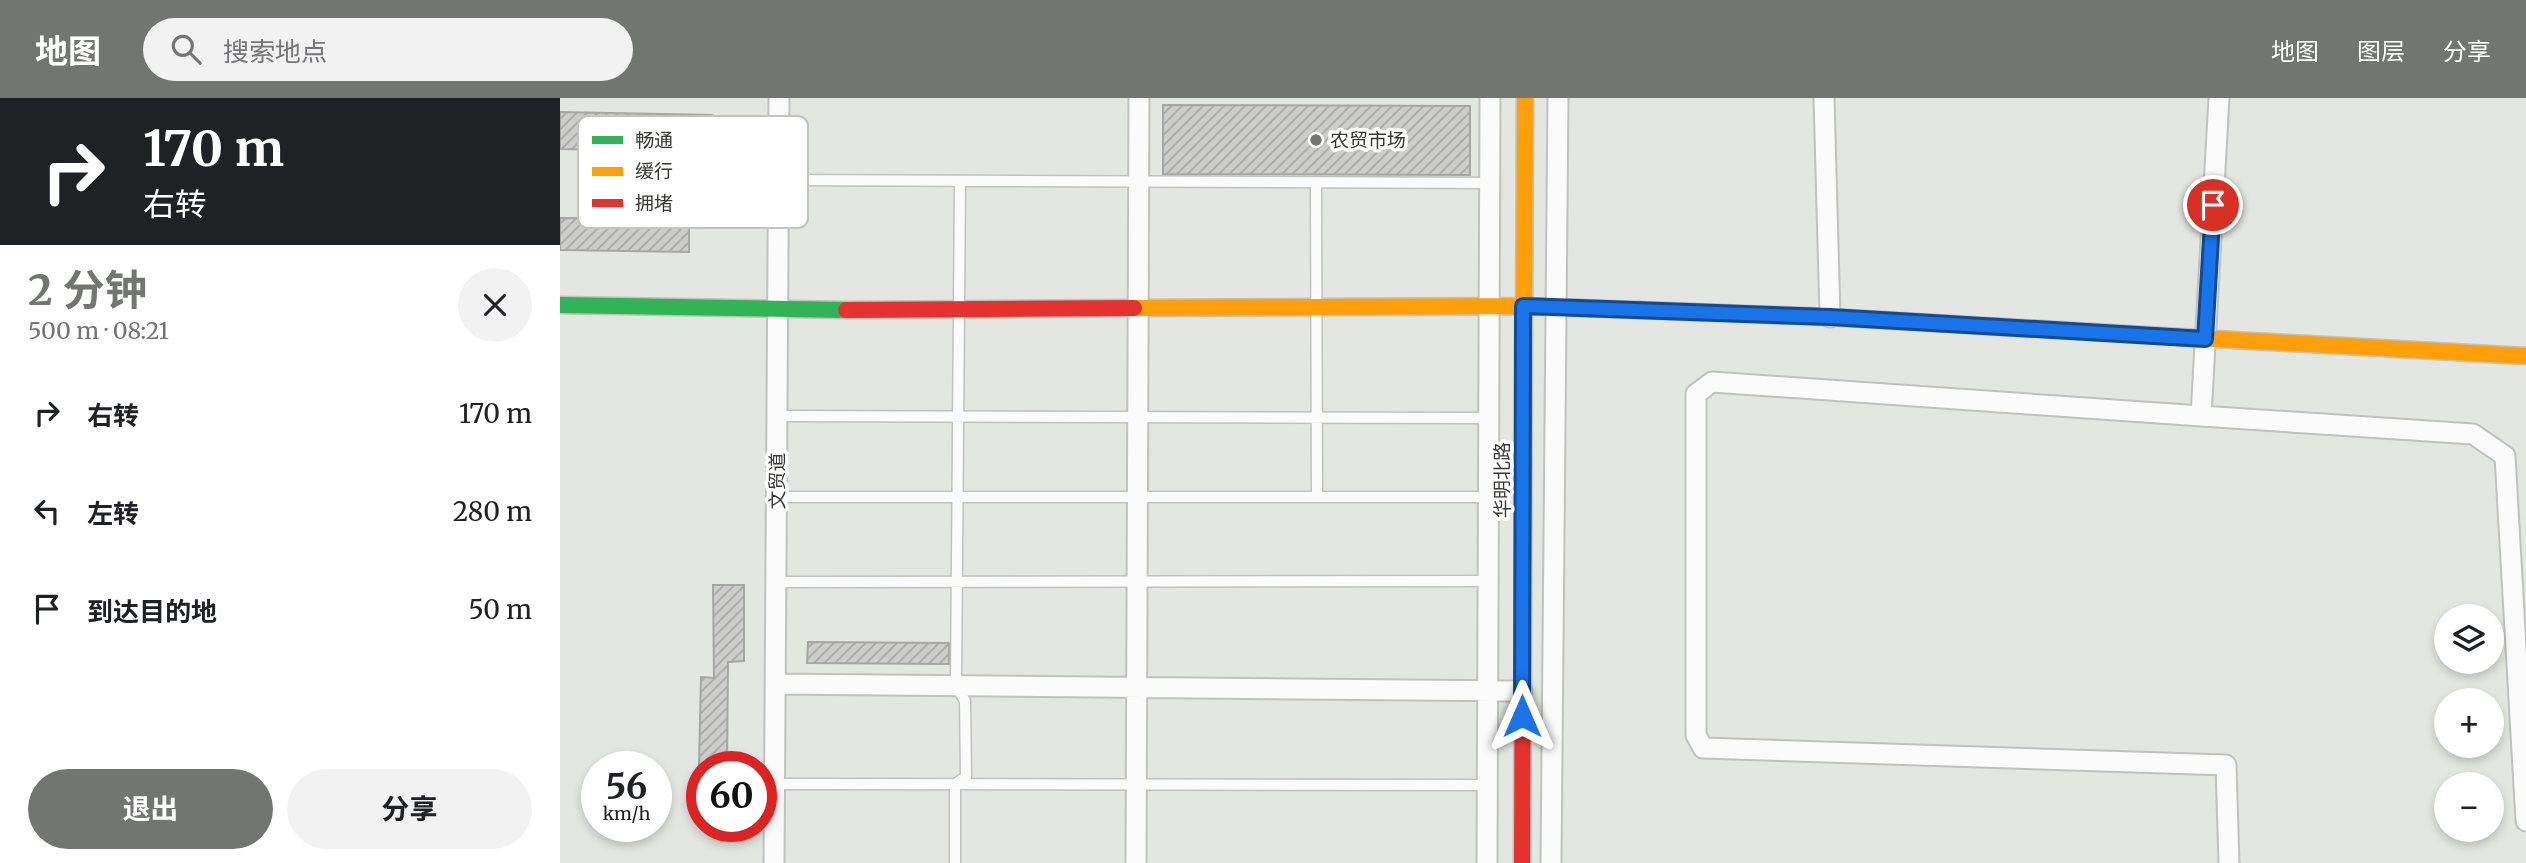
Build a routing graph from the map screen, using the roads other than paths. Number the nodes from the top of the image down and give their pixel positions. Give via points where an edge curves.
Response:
1 (779, 98) edge
2 (1139, 98) edge
3 (1490, 98) edge
4 (1525, 98) edge
5 (1558, 98) edge
6 (1824, 98) edge
7 (2219, 98) edge
8 (779, 116) edge
9 (808, 180) edge
10 (960, 181) junction
11 (1138, 182) junction
12 (1316, 183) junction
13 (1489, 184) junction
14 (779, 228) edge
15 (560, 305) edge
16 (1489, 306) junction
17 (1523, 306) junction
18 (1317, 307) junction
19 (1556, 307) junction
20 (1137, 308) junction
21 (959, 309) junction
22 (778, 310) junction
23 (1830, 317) junction
24 (2205, 339) junction
25 (2526, 356) edge
26 (777, 416) junction
27 (2202, 416) junction
28 (958, 417) junction
29 (1137, 417) junction
30 (1317, 418) junction
31 (1488, 418) junction
32 (957, 497) junction
33 (1137, 497) junction
34 (1317, 497) junction
35 (1488, 497) junction
36 (777, 498) junction
37 (1136, 581) junction
38 (1488, 581) junction
39 (776, 582) junction
40 (957, 582) junction
41 (776, 684) junction
42 (956, 685) junction
43 (1136, 686) junction
44 (1487, 691) junction
45 (1522, 691) junction
46 (775, 751) edge
47 (777, 784) edge
48 (956, 784) junction
49 (1136, 785) junction
50 (1487, 785) junction
51 (2526, 821) edge
52 (774, 842) edge
53 (774, 863) edge
54 (955, 863) edge
55 (1136, 863) edge
56 (1487, 863) edge
57 (1521, 863) edge
58 (1551, 863) edge
59 (2229, 863) edge

1 - 8 street, 文贸道
2 - 11 street
3 - 13 street
4 - 17 street, 华明北路
5 - 19 street
6 - 23 street
7 - 24 street
9 - 10 lane
10 - 11 lane
10 - 21 lane
11 - 12 lane
11 - 20 street
12 - 13 lane
12 - 18 lane
13 - 16 street
14 - 22 street, 文贸道
15 - 22 street
16 - 17 street
16 - 18 street
16 - 31 street
17 - 19 street
17 - 45 street, 华明北路
18 - 20 street
18 - 30 lane
19 - 23 street
19 - 58 street
20 - 21 street
20 - 29 street
21 - 22 street
21 - 28 lane
22 - 26 street, 文贸道
23 - 24 street
24 - 25 street
24 - 27 street
26 - 28 lane
26 - 36 street, 文贸道
27 - 51 street via 2473,434 2505,456
27 - 59 street via 1712,382 1696,394 1696,735 1703,748 2226,765
28 - 29 lane
28 - 32 lane
29 - 30 lane
29 - 33 street
30 - 31 lane
30 - 34 lane
31 - 35 street
32 - 33 lane
32 - 36 lane
32 - 40 lane
33 - 34 lane
33 - 37 street
34 - 35 lane
35 - 38 street
36 - 39 street, 文贸道
37 - 38 lane
37 - 40 lane
37 - 43 street
38 - 44 street
39 - 40 lane
39 - 41 street, 文贸道
40 - 42 lane
41 - 42 street
41 - 46 street, 文贸道
42 - 43 street
42 - 48 lane via 965,701 966,777
43 - 44 street
43 - 49 street
44 - 45 street
44 - 50 street
45 - 57 street, 华明北路
47 - 48 lane
48 - 49 lane
48 - 54 lane
49 - 50 lane
49 - 55 street
50 - 56 street
52 - 53 street, 文贸道

